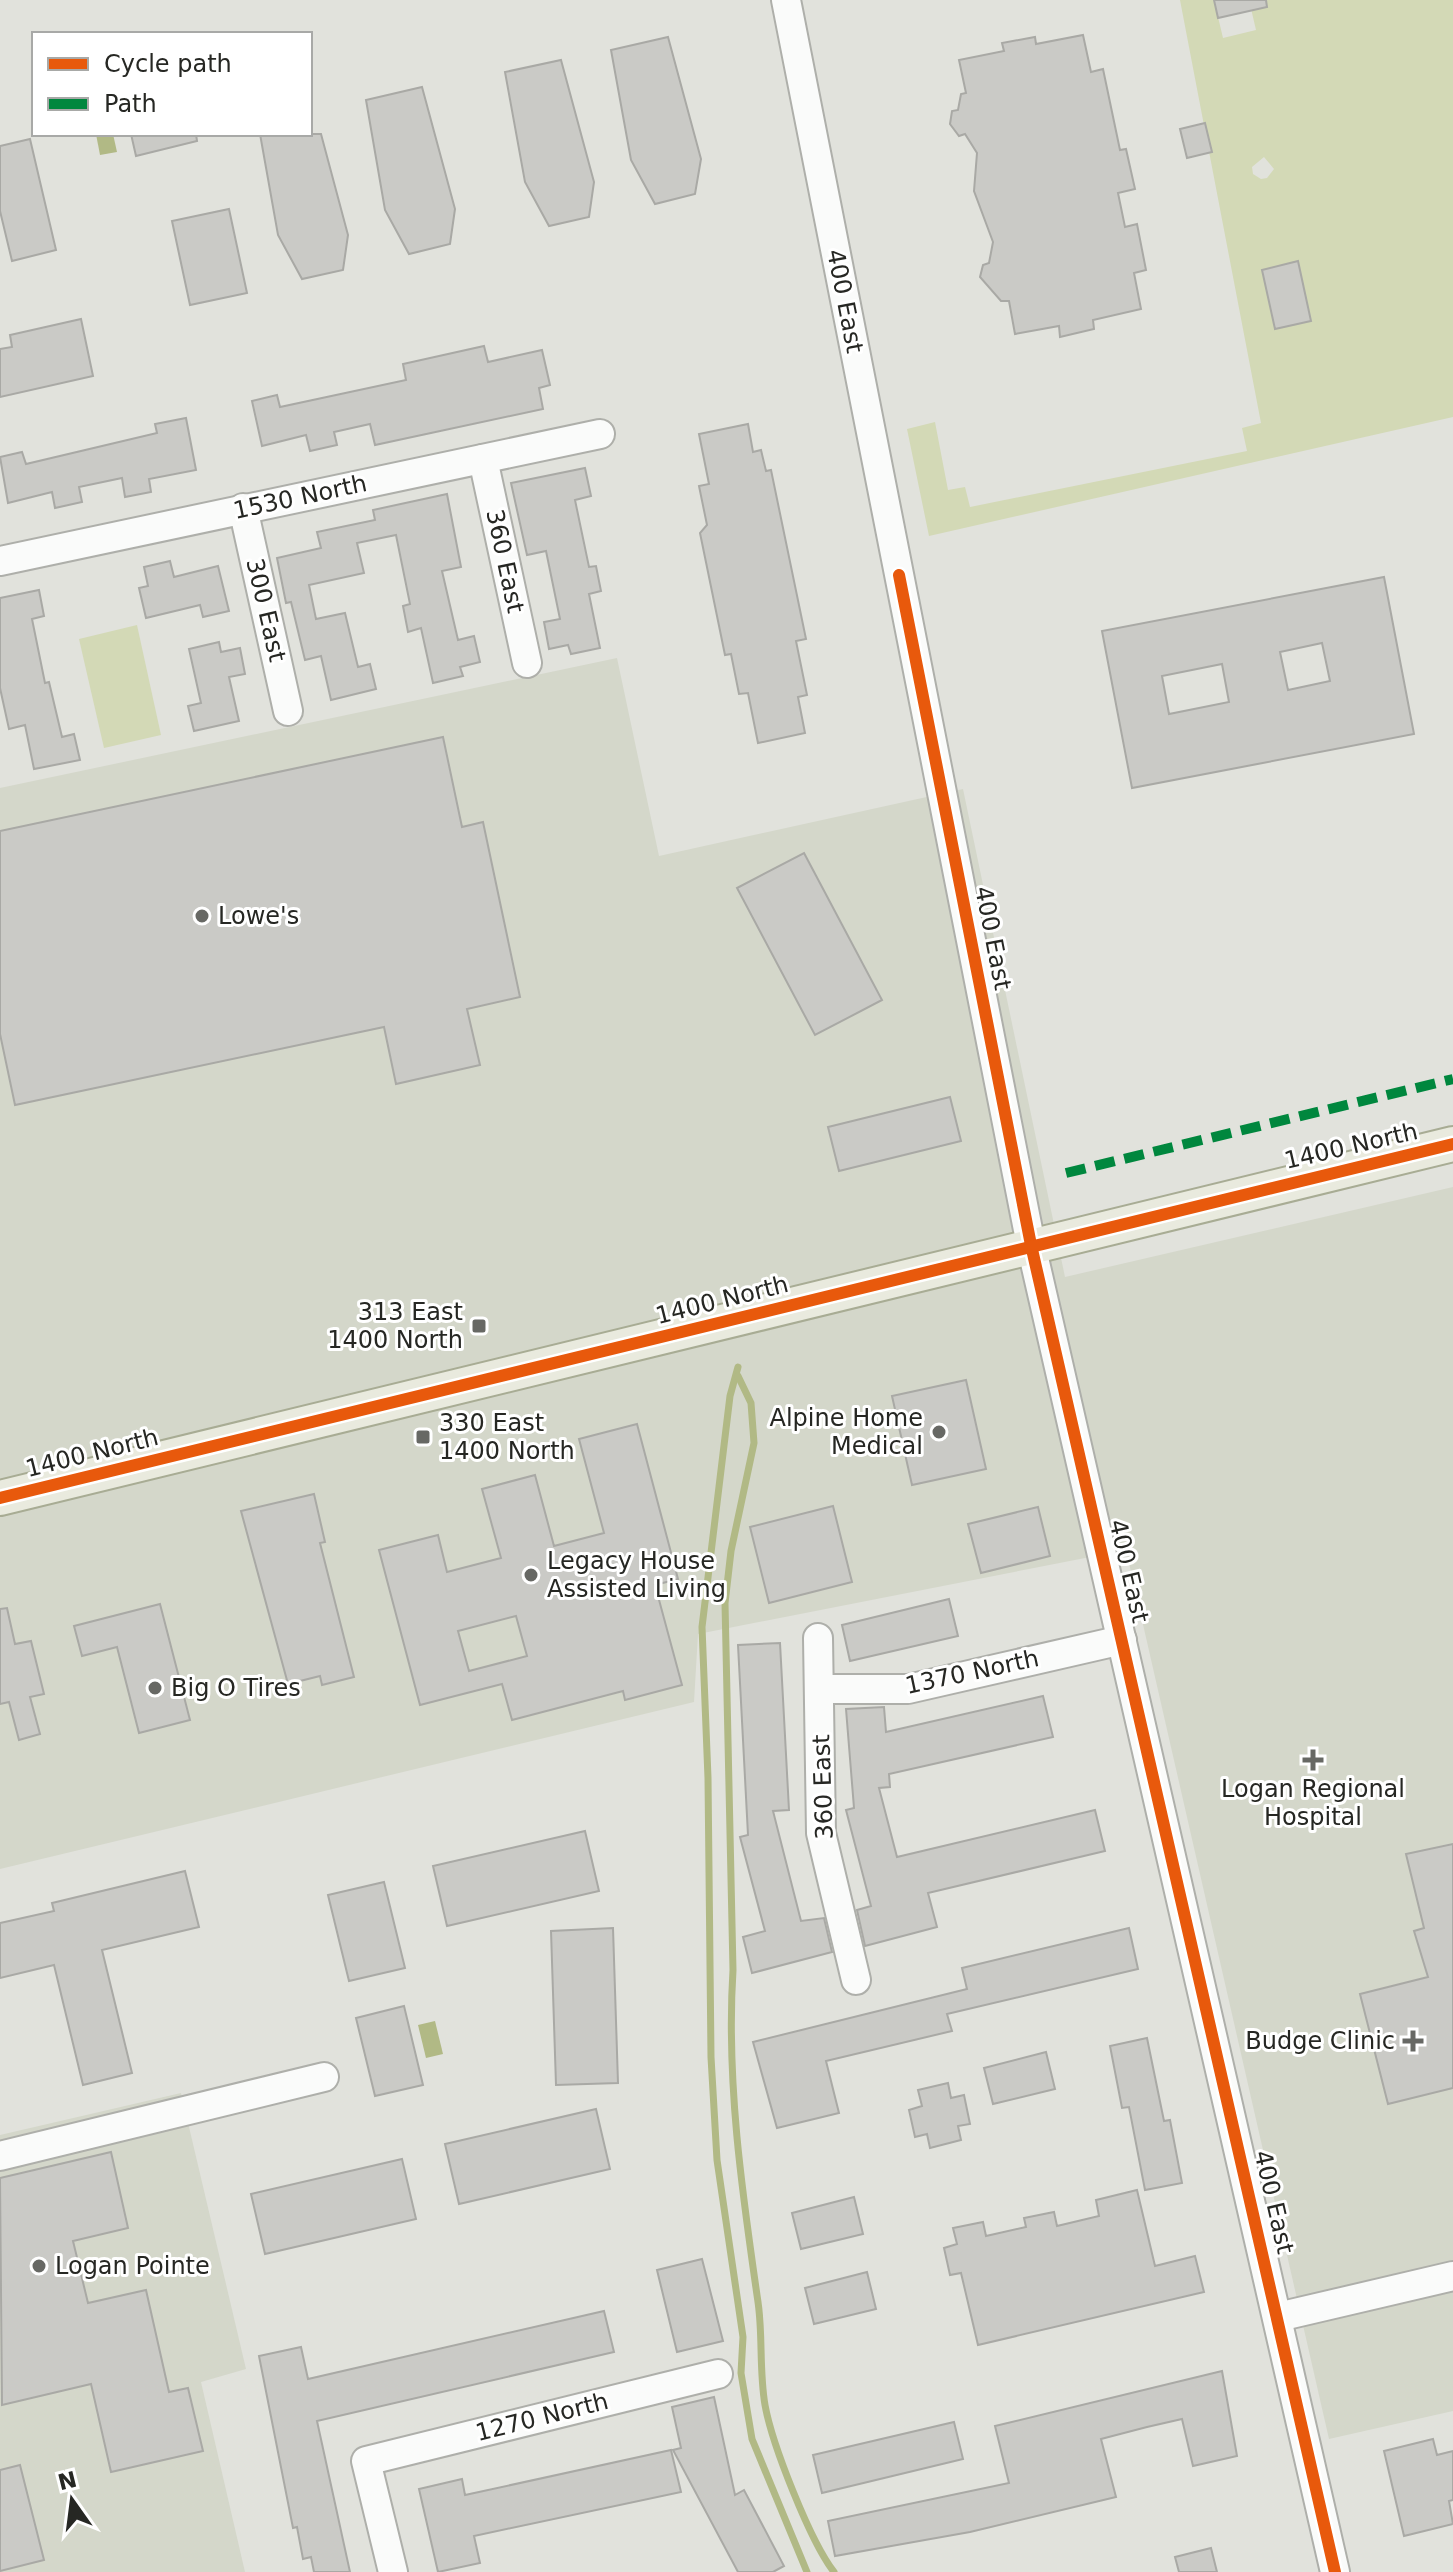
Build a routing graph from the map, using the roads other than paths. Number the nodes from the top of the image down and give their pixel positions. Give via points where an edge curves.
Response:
1 (786, 0) edge
2 (600, 434) dead end
3 (483, 459) junction
4 (243, 508) junction
5 (0, 561) edge
6 (527, 663) dead end
7 (288, 711) dead end
8 (1453, 1144) edge
9 (1031, 1245) junction
10 (0, 1498) edge
11 (818, 1638) dead end
12 (1122, 1640) junction
13 (821, 1689) junction
14 (856, 1980) dead end
15 (324, 2077) dead end
16 (0, 2156) edge
17 (1453, 2276) edge
18 (1278, 2317) junction
19 (718, 2374) dead end
20 (393, 2572) edge
21 (1335, 2572) edge

1 - 9 street, 400 East
2 - 3 street, 1530 North
3 - 4 street, 1530 North
3 - 6 street, 360 East
4 - 5 street, 1530 North
4 - 7 street, 300 East
8 - 9 main road, 1400 North
9 - 10 main road, 1400 North
9 - 12 street, 400 East
11 - 13 street, 360 East
12 - 13 street, 1370 North via 908,1689
12 - 18 street, 400 East
13 - 14 street, 360 East via 821,1833
15 - 16 street
17 - 18 street
18 - 21 street, 400 East
19 - 20 street, 1270 North via 366,2461

